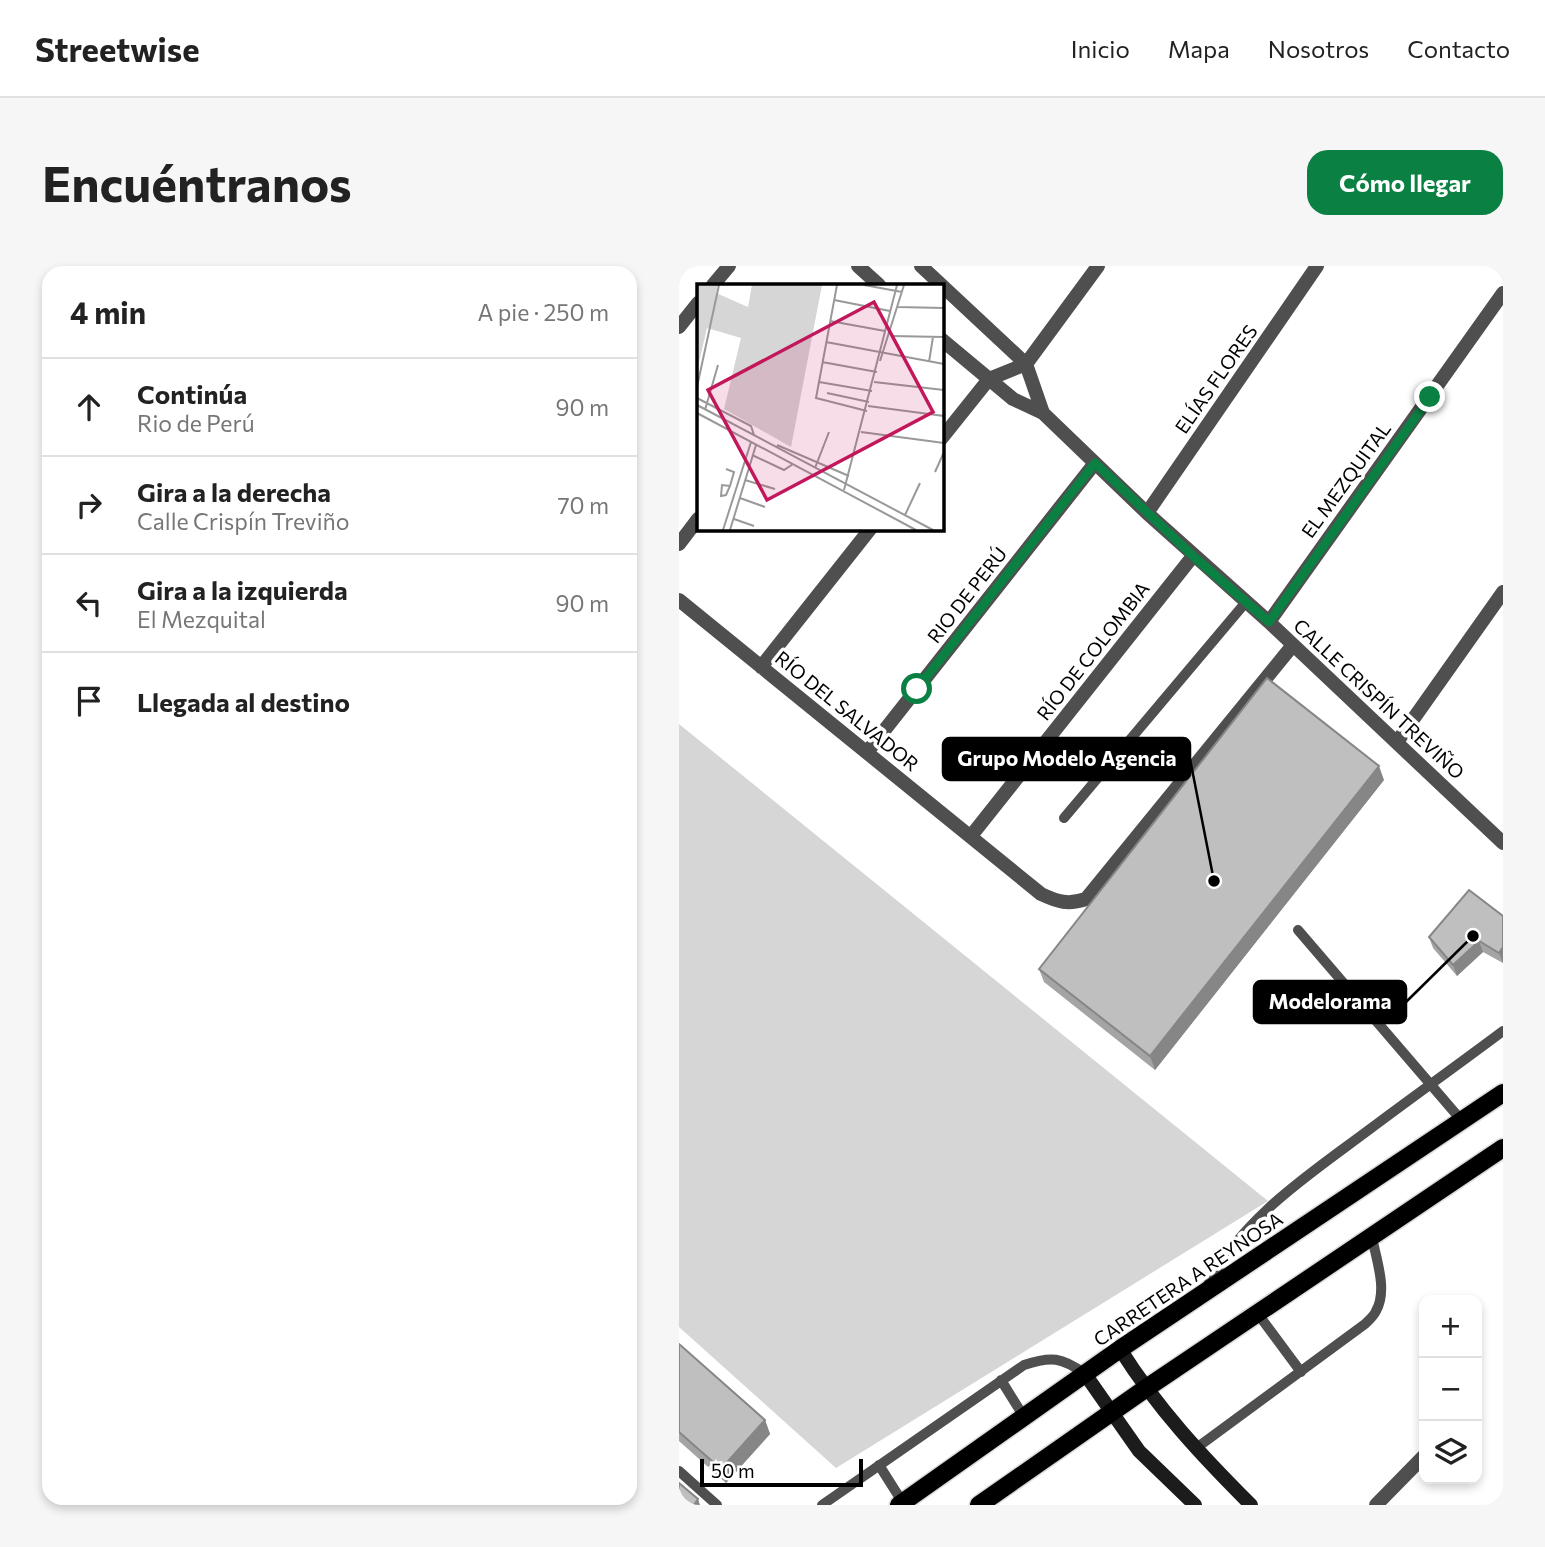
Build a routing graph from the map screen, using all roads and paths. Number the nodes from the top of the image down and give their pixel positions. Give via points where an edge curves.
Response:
1 (729, 266) edge
2 (857, 266) edge
3 (1098, 266) edge
4 (1317, 266) edge
5 (928, 269) edge
6 (714, 284) edge
7 (878, 284) edge
8 (1503, 292) edge
9 (697, 304) edge
10 (679, 327) edge
11 (943, 342) edge
12 (1026, 364) junction
13 (989, 379) junction
14 (1043, 413) junction
15 (943, 436) edge
16 (1095, 463) junction
17 (1147, 513) junction
18 (697, 521) edge
19 (869, 530) edge
20 (679, 544) edge
21 (1193, 556) junction
22 (1503, 592) edge
23 (679, 600) edge
24 (1246, 602) junction
25 (1269, 622) junction
26 (1293, 645) junction
27 (761, 667) junction
28 (1397, 742) junction
29 (868, 751) junction
30 (1064, 818) dead end
31 (971, 836) junction
32 (1503, 843) edge
33 (1298, 930) dead end
34 (1503, 1031) edge
35 (1430, 1084) junction
36 (1503, 1093) edge
37 (1462, 1121) junction
38 (1503, 1148) edge
39 (1371, 1237) junction
40 (1205, 1293) junction
41 (1258, 1314) junction
42 (1120, 1349) junction
43 (1301, 1371) junction
44 (1085, 1374) junction
45 (1001, 1380) junction
46 (1145, 1389) junction
47 (1111, 1414) junction
48 (1024, 1417) junction
49 (1195, 1449) junction
50 (1419, 1462) edge
51 (879, 1465) junction
52 (679, 1471) edge
53 (901, 1504) edge
54 (717, 1505) edge
55 (822, 1505) edge
56 (979, 1505) edge
57 (1195, 1505) edge
58 (1251, 1505) edge
59 (1376, 1505) edge

1 - 6 street
2 - 7 street
3 - 12 street
4 - 17 street, ELÍAS FLORES
5 - 12 street, CALLE CRISPÍN TREVIÑO
8 - 25 street, EL MEZQUITAL
9 - 10 street
11 - 13 street, CALLE CRISPÍN TREVIÑO
12 - 13 street
12 - 14 street, CALLE CRISPÍN TREVIÑO
13 - 14 street, CALLE CRISPÍN TREVIÑO via 1013,399
13 - 15 street
14 - 16 street, CALLE CRISPÍN TREVIÑO
16 - 17 street, CALLE CRISPÍN TREVIÑO
16 - 29 street, RIO DE PERÚ
17 - 21 street, CALLE CRISPÍN TREVIÑO
18 - 20 street
19 - 27 street
21 - 24 street, CALLE CRISPÍN TREVIÑO
21 - 31 street, RÍO DE COLOMBIA
22 - 28 street
23 - 27 street, RÍO DEL SALVADOR
24 - 25 street, CALLE CRISPÍN TREVIÑO
24 - 30 lane
25 - 26 street, CALLE CRISPÍN TREVIÑO
26 - 28 street, CALLE CRISPÍN TREVIÑO
26 - 31 street, RÍO DEL SALVADOR via 1086,899 1072,904 1041,894
27 - 29 street, RÍO DEL SALVADOR
28 - 32 street, CALLE CRISPÍN TREVIÑO
29 - 31 street, RÍO DEL SALVADOR
33 - 35 lane
34 - 35 lane
35 - 37 lane
35 - 40 lane via 1303,1178 1252,1225 1230,1248
36 - 37 main road, CARRETERA A REYNOSA
37 - 40 main road, CARRETERA A REYNOSA
38 - 39 main road
39 - 41 main road
39 - 43 lane via 1381,1282 1377,1311
40 - 42 main road, CARRETERA A REYNOSA
41 - 43 lane
41 - 46 main road
42 - 44 main road, CARRETERA A REYNOSA
42 - 46 street
43 - 49 lane
44 - 45 lane via 1070,1363 1044,1359
44 - 47 street
44 - 48 main road, CARRETERA A REYNOSA
45 - 48 lane
45 - 51 lane
46 - 47 main road
46 - 49 street
47 - 56 main road
47 - 57 street via 1139,1451
48 - 53 main road, CARRETERA A REYNOSA
49 - 58 street
50 - 59 street
51 - 53 lane
51 - 55 lane
52 - 54 lane

